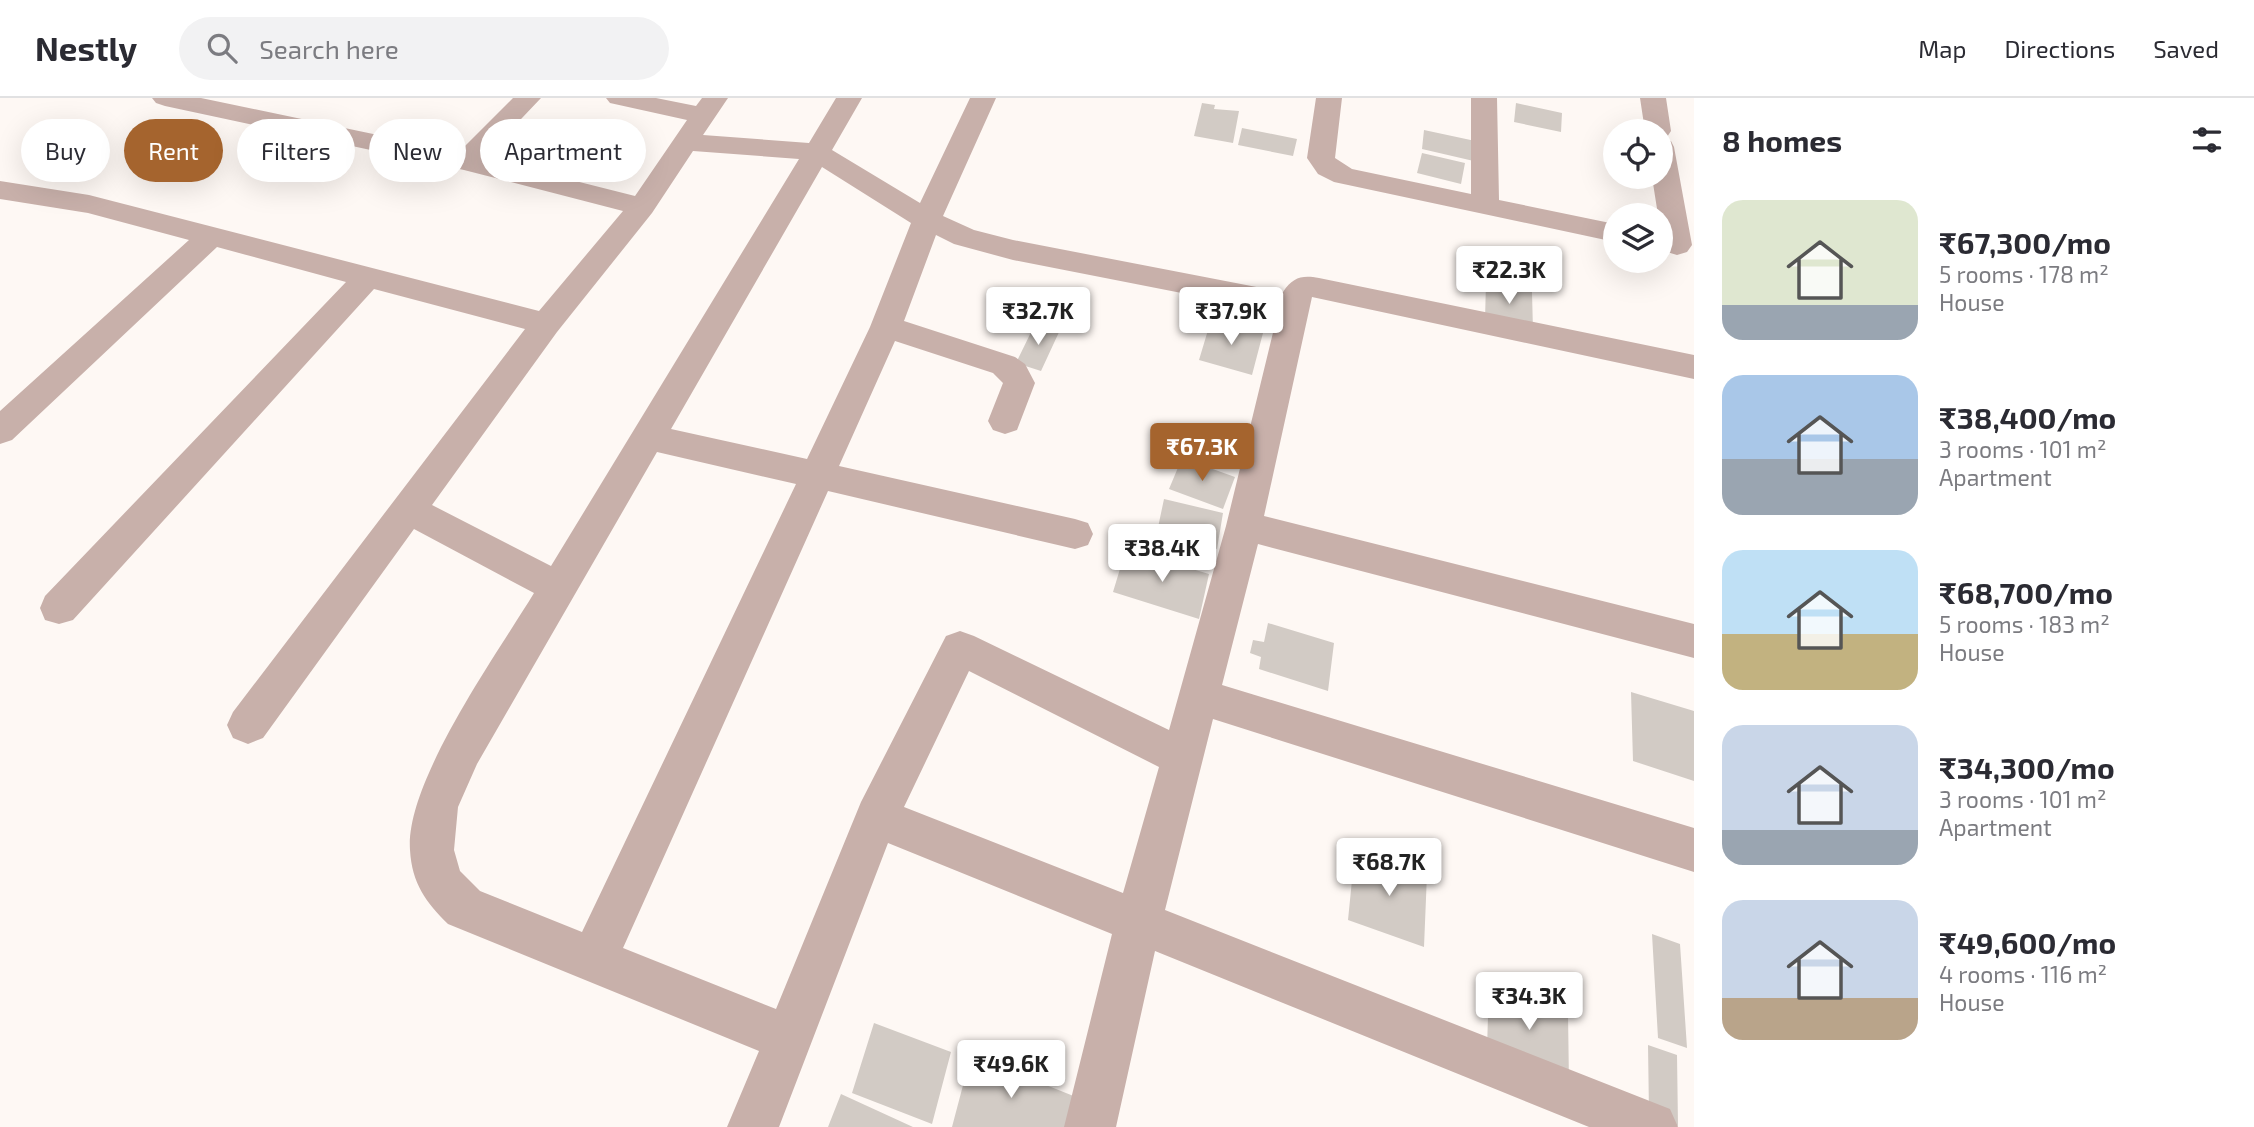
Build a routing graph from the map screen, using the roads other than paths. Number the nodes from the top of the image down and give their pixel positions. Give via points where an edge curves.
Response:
1 (165, 98) edge
2 (528, 98) edge
3 (619, 98) edge
4 (849, 98) edge
5 (983, 98) edge
6 (1484, 98) edge
7 (1653, 98) edge
8 (1320, 100) edge
9 (710, 107) edge
10 (1656, 119) edge
11 (369, 142) edge
12 (685, 143) junction
13 (816, 152) junction
14 (466, 161) edge
15 (466, 162) edge
16 (1668, 189) edge
17 (0, 190) edge
18 (1485, 206) junction
19 (642, 207) junction
20 (927, 219) junction
21 (1603, 231) edge
22 (212, 236) junction
23 (1677, 245) edge
24 (368, 278) junction
25 (1295, 305) junction
26 (546, 324) junction
27 (886, 327) junction
28 (1694, 367) edge
29 (1005, 421) dead end
30 (0, 431) edge
31 (650, 438) junction
32 (817, 475) junction
33 (408, 509) junction
34 (1244, 526) junction
35 (1075, 534) dead end
36 (559, 589) junction
37 (59, 608) dead end
38 (1694, 641) edge
39 (1198, 696) junction
40 (248, 725) dead end
41 (1182, 757) junction
42 (876, 817) junction
43 (1694, 850) edge
44 (1139, 920) junction
45 (593, 960) junction
46 (788, 1038) junction
47 (754, 1127) edge
48 (1090, 1127) edge
49 (1652, 1127) edge

1 - 11 street
2 - 14 street
3 - 9 street
4 - 13 street
5 - 20 street
6 - 18 street
7 - 10 street
8 - 18 street via 1321,158 1328,168 1344,176
9 - 12 street
12 - 13 street
12 - 19 street
13 - 20 street
13 - 31 street
15 - 19 street
16 - 23 street
17 - 22 street via 89,204
18 - 21 street
19 - 26 street
20 - 25 street via 964,237 1013,250
20 - 27 street
22 - 24 street
22 - 30 street
24 - 26 street
24 - 37 street
25 - 28 street via 1304,286 1319,288
25 - 34 street
26 - 33 street
27 - 29 street via 1014,372 1019,383
27 - 32 street
31 - 32 street
31 - 36 street
32 - 35 street
32 - 45 street
33 - 36 street
33 - 40 street
34 - 38 street
34 - 39 street
36 - 45 street via 462,750 436,807 432,850 440,884 464,908
39 - 41 street
39 - 43 street
41 - 42 street via 961,648
41 - 44 street
42 - 44 street
42 - 46 street
44 - 48 street
44 - 49 street
45 - 46 street
46 - 47 street

